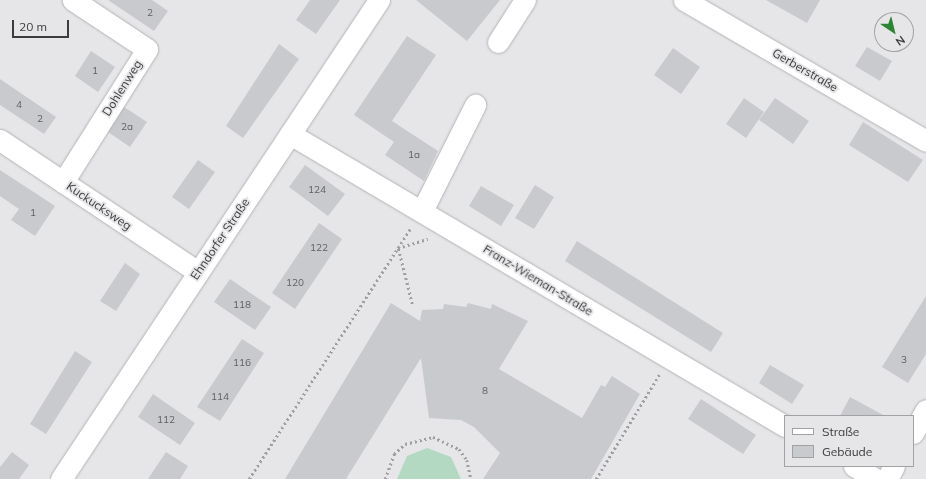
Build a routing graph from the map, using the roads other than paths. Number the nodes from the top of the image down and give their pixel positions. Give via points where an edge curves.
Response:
1 (72, 0) edge
2 (379, 0) edge
3 (524, 0) edge
4 (684, 0) edge
5 (498, 42) dead end
6 (475, 105) dead end
7 (290, 134) junction
8 (0, 140) edge
9 (926, 140) edge
10 (63, 182) junction
11 (422, 211) junction
12 (198, 272) junction
13 (926, 410) edge
14 (784, 425) edge
15 (914, 431) edge
16 (856, 467) edge
17 (893, 467) edge
18 (61, 479) edge
19 (876, 479) edge
20 (887, 479) edge

1 - 10 street, Dohlenweg via 147,49
2 - 7 street, Ehndorfer Straße
3 - 5 street
4 - 9 street, Gerberstraße
6 - 11 street
7 - 11 street, Franz-Wieman-Straße
7 - 12 street, Ehndorfer Straße
8 - 10 street, Kuckucksweg
10 - 12 street, Kuckucksweg
11 - 14 street, Franz-Wieman-Straße
12 - 18 street, Ehndorfer Straße
13 - 15 street
16 - 19 street
17 - 20 street

